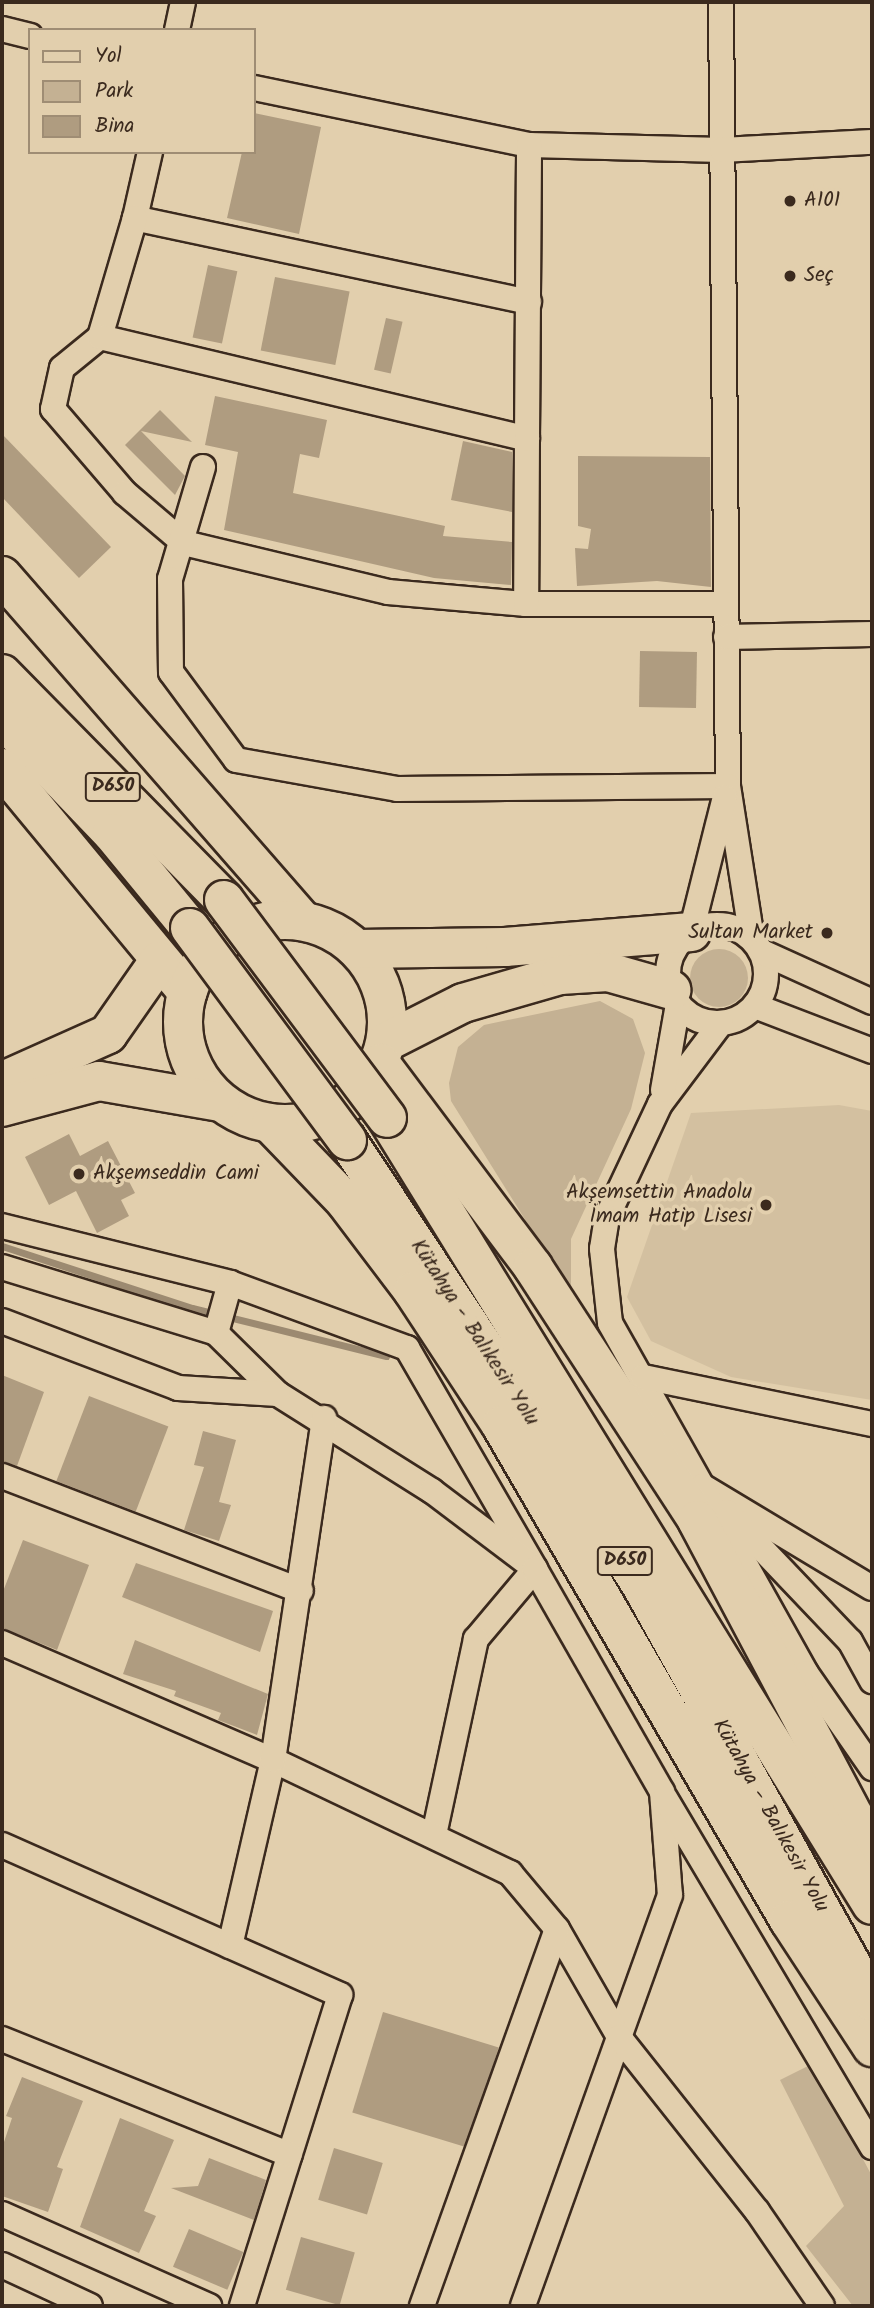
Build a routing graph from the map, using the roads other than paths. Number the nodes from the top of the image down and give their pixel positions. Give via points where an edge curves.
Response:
1 (183, 2) edge
2 (721, 2) edge
3 (177, 28) edge
4 (2, 29) edge
5 (28, 36) edge
6 (256, 88) edge
7 (872, 142) edge
8 (529, 145) junction
9 (722, 149) junction
10 (150, 154) edge
11 (135, 218) junction
12 (529, 302) junction
13 (100, 337) junction
14 (527, 439) junction
15 (202, 467) dead end
16 (184, 543) junction
17 (2, 576) edge
18 (526, 604) junction
19 (726, 604) junction
20 (872, 634) edge
21 (726, 637) junction
22 (2, 674) edge
23 (2, 718) edge
24 (2, 768) edge
25 (728, 786) junction
26 (303, 921) junction
27 (691, 932) junction
28 (757, 945) junction
29 (357, 949) junction
30 (159, 961) junction
31 (187, 992) junction
32 (675, 997) junction
33 (872, 1002) edge
34 (755, 1006) junction
35 (721, 1023) junction
36 (872, 1051) edge
37 (383, 1053) junction
38 (2, 1082) edge
39 (220, 1101) junction
40 (660, 1104) junction
41 (2, 1107) edge
42 (271, 1124) junction
43 (2, 1226) edge
44 (2, 1267) edge
45 (230, 1283) junction
46 (2, 1321) edge
47 (216, 1333) junction
48 (643, 1377) junction
49 (278, 1394) junction
50 (324, 1418) junction
51 (872, 1424) edge
52 (2, 1476) edge
53 (702, 1486) junction
54 (535, 1569) junction
55 (872, 1588) edge
56 (301, 1591) junction
57 (2, 1643) edge
58 (872, 1681) edge
59 (273, 1760) junction
60 (872, 1769) edge
61 (662, 1792) junction
62 (434, 1835) junction
63 (2, 1845) edge
64 (872, 1850) edge
65 (872, 1905) edge
66 (556, 1928) junction
67 (230, 1946) junction
68 (872, 2001) edge
69 (619, 2037) junction
70 (2, 2039) edge
71 (872, 2047) edge
72 (872, 2147) edge
73 (290, 2155) junction
74 (2, 2214) edge
75 (2, 2265) edge
76 (90, 2306) edge
77 (209, 2306) edge
78 (242, 2306) edge
79 (422, 2306) edge
80 (523, 2306) edge
81 (822, 2306) edge

1 - 3 street
2 - 9 street
4 - 5 street
6 - 8 street
7 - 9 street
8 - 9 street
8 - 12 street
9 - 19 street
10 - 11 street
11 - 12 street
11 - 13 street
12 - 14 street
13 - 14 street
13 - 16 street via 62,368 53,409 125,493
14 - 18 street
15 - 16 street
16 - 18 street via 388,592
16 - 25 street via 170,579 171,672 236,760 397,789
17 - 26 highway
18 - 19 street
19 - 21 street
20 - 21 street
21 - 25 street
22 - 65 highway, Kütahya - Balıkesir Yolu / D650, bridge via 224,901 387,1118
23 - 68 highway, Kütahya - Balıkesir Yolu / D650, bridge via 112,833 190,928 347,1140 640,1583
24 - 30 highway
25 - 27 street
25 - 28 street
26 - 29 highway
26 - 31 highway via 273,920 219,943
27 - 28 street via 723,925
27 - 29 highway via 505,947
27 - 32 street via 671,957
28 - 33 street
28 - 34 street via 766,980
29 - 37 highway via 384,992
30 - 31 highway
30 - 38 highway via 108,1034
31 - 39 highway via 187,1052
32 - 35 street via 690,1015
32 - 37 highway via 608,972 560,975 473,999
32 - 40 street
34 - 35 street
34 - 36 street
35 - 40 street
37 - 42 highway via 366,1086 335,1111 298,1124
37 - 64 highway via 533,1267 697,1520
39 - 41 highway via 99,1081
39 - 42 highway
40 - 48 street via 620,1182 602,1250 610,1323
42 - 71 highway via 345,1201 413,1291 501,1425 789,1920
43 - 45 street
44 - 47 street
45 - 47 street
45 - 54 street via 407,1348
46 - 49 street via 178,1388
47 - 49 street
48 - 51 street
48 - 53 street
49 - 50 street
50 - 54 street
50 - 56 street
52 - 56 street
53 - 55 street
53 - 58 street via 850,1641
53 - 60 street via 807,1673
54 - 61 street
54 - 62 street via 476,1639
56 - 59 street
57 - 59 street
59 - 62 street
59 - 67 street
61 - 69 street via 670,1895
61 - 72 street
62 - 66 street via 510,1873
63 - 67 street
66 - 69 street
66 - 79 street
67 - 73 street via 340,1995
69 - 80 street
69 - 81 street via 757,2211
70 - 73 street
73 - 78 street
74 - 77 street
75 - 76 street

